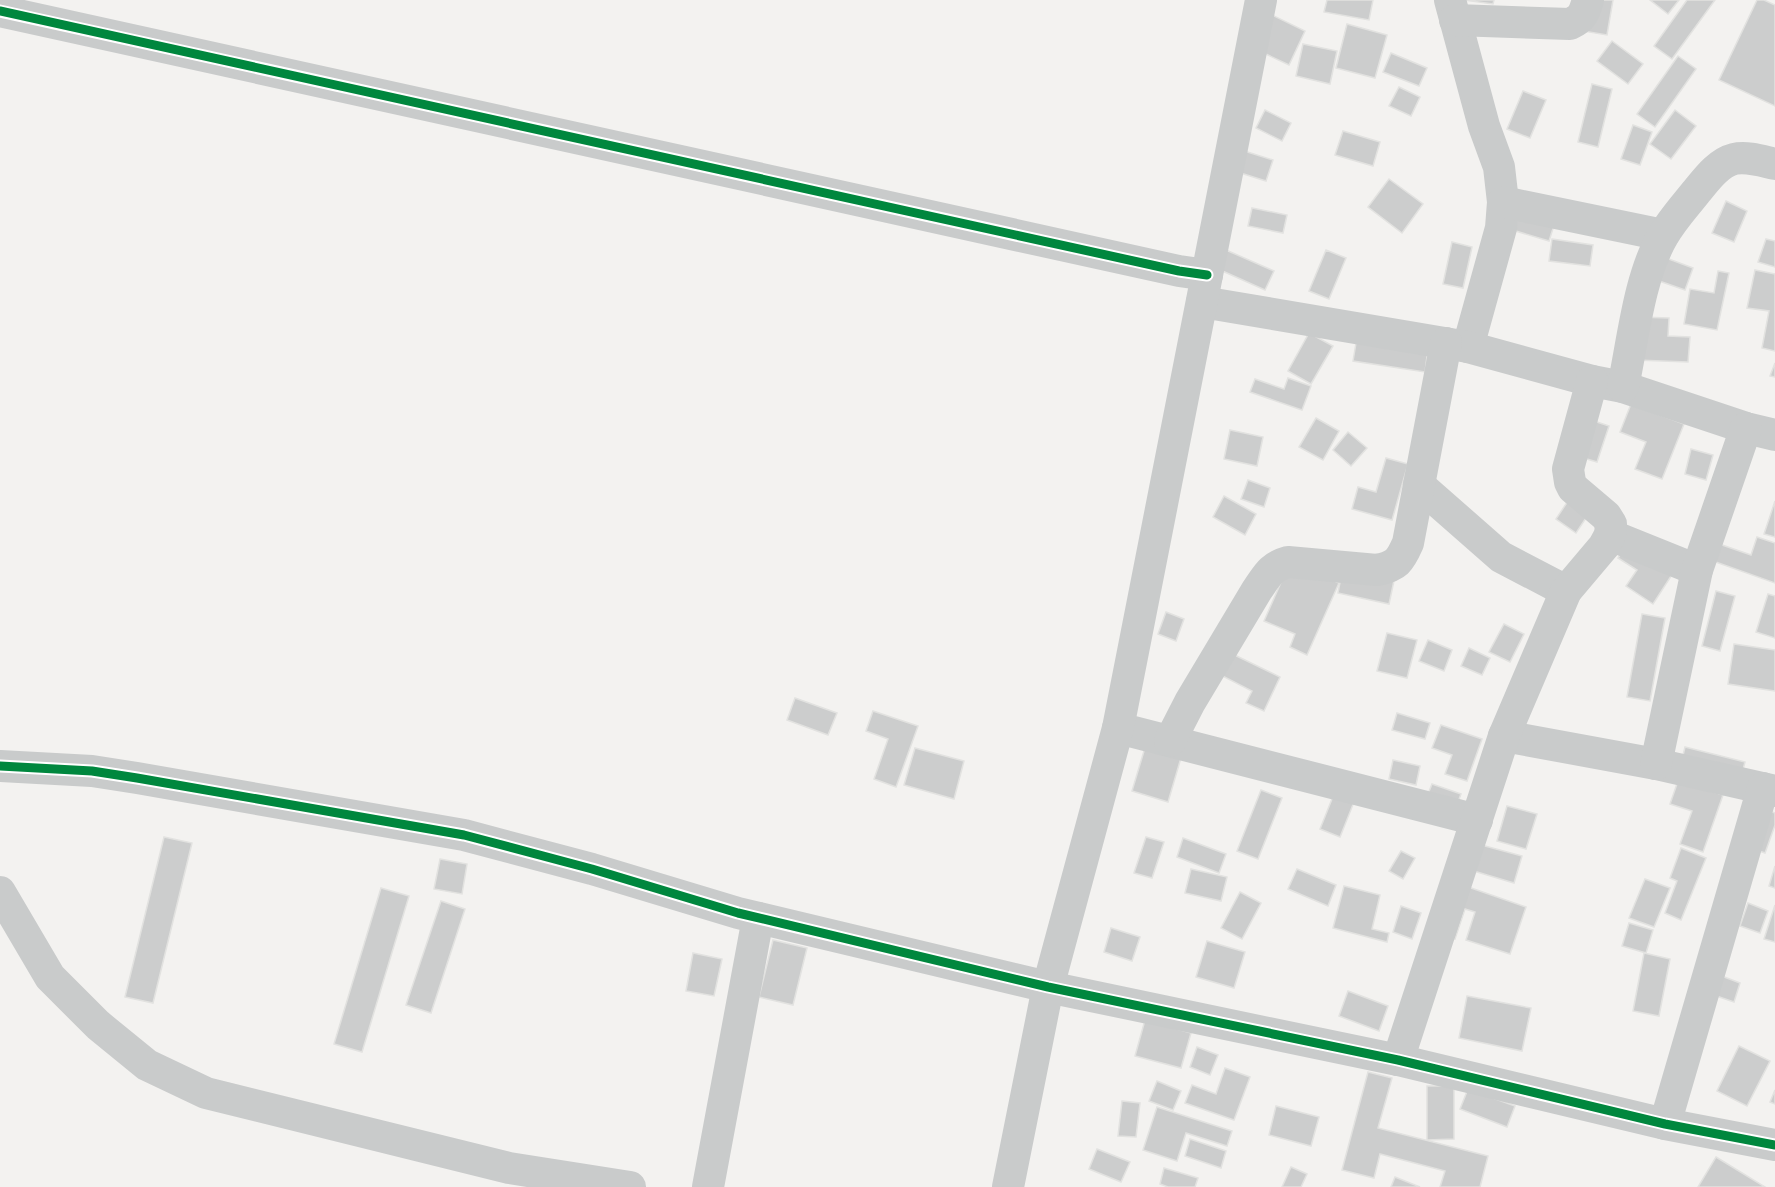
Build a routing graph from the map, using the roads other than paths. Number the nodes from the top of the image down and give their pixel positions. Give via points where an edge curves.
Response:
1 (1261, 0) edge
2 (1588, 0) edge
3 (1452, 10) edge
4 (0, 11) edge
5 (1775, 164) edge
6 (1503, 202) junction
7 (1663, 235) junction
8 (1204, 288) junction
9 (1457, 345) junction
10 (1592, 381) junction
11 (1623, 387) junction
12 (1761, 431) edge
13 (1419, 485) junction
14 (1610, 535) junction
15 (1697, 570) junction
16 (1566, 591) junction
17 (1118, 728) junction
18 (1504, 736) junction
19 (1170, 741) junction
20 (1656, 764) junction
21 (0, 766) edge
22 (1769, 790) edge
23 (1477, 820) junction
24 (0, 892) edge
25 (758, 918) junction
26 (1048, 987) junction
27 (1398, 1060) junction
28 (1665, 1124) junction
29 (1775, 1145) edge
30 (1006, 1186) edge
31 (630, 1187) edge
32 (708, 1187) edge

1 - 8 street
2 - 3 street via 1579,20 1570,24
3 - 6 street via 1499,167
4 - 8 street via 1156,266
5 - 7 street via 1745,158 1721,166
6 - 7 street
6 - 9 street via 1501,228
7 - 11 street via 1645,279
8 - 9 street
8 - 17 street
9 - 10 street
9 - 13 street
10 - 11 street
10 - 14 street via 1568,476 1573,488 1606,516 1611,524
11 - 12 street
12 - 15 street
13 - 16 street via 1501,557
13 - 19 street via 1408,543 1391,567 1377,570 1288,562 1277,565 1268,574
14 - 15 street
14 - 16 street
15 - 20 street
16 - 18 street
17 - 19 street
17 - 26 street
18 - 20 street
18 - 23 street
19 - 23 street
20 - 22 street
21 - 25 street via 92,771 464,835
22 - 28 street
23 - 27 street
24 - 31 street via 50,977 98,1025 147,1065 206,1093 509,1168
25 - 26 street
25 - 32 street
26 - 27 street
26 - 30 street
27 - 28 street
28 - 29 street

